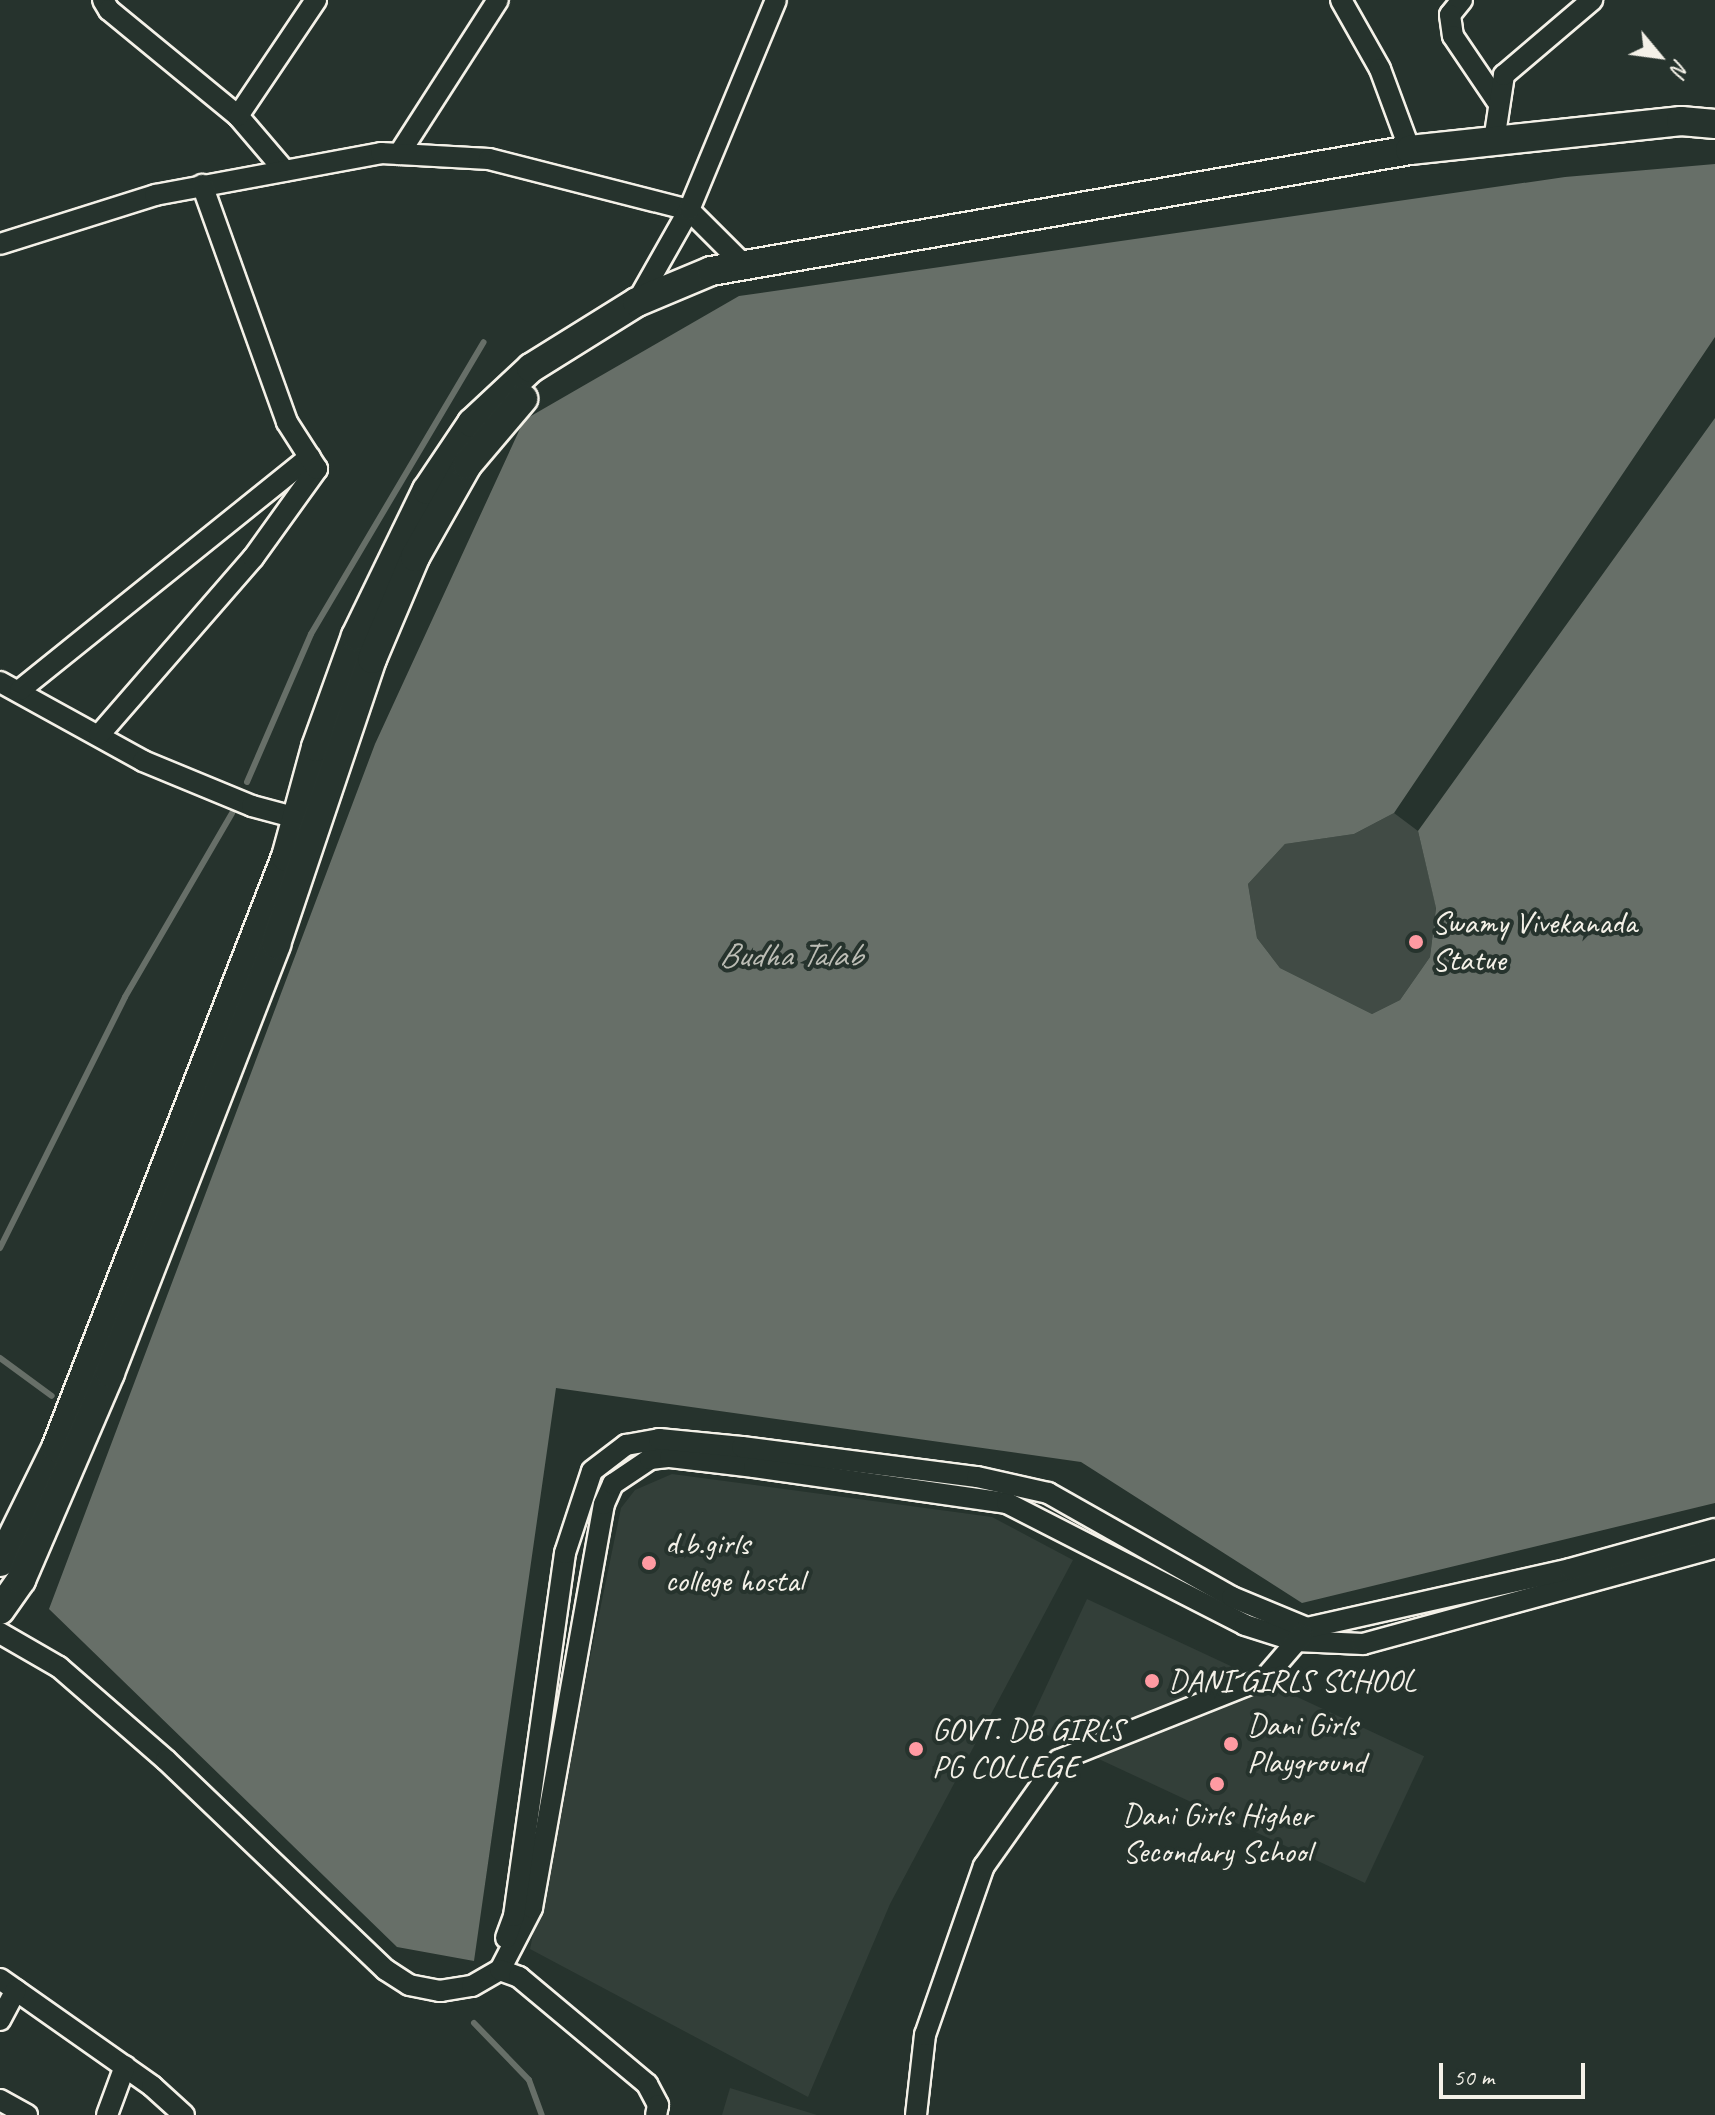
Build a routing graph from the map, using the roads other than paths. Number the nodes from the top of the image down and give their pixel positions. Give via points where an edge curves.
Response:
1 (103, 0) edge
2 (316, 0) edge
3 (498, 0) edge
4 (1341, 0) edge
5 (1462, 0) edge
6 (1592, 0) edge
7 (775, 1) edge
8 (1497, 101) junction
9 (238, 116) junction
10 (1715, 124) edge
11 (1494, 141) junction
12 (1410, 150) junction
13 (399, 154) junction
14 (285, 171) junction
15 (202, 185) junction
16 (689, 210) junction
17 (0, 244) edge
18 (744, 265) junction
19 (628, 308) junction
20 (310, 457) junction
21 (0, 682) edge
22 (20, 690) junction
23 (99, 735) junction
24 (309, 821) junction
25 (1715, 1529) edge
26 (1715, 1548) edge
27 (0, 1562) edge
28 (0, 1610) edge
29 (0, 1633) edge
30 (1302, 1635) junction
31 (500, 1970) junction
32 (8, 1985) edge
33 (472, 1986) junction
34 (0, 2020) edge
35 (125, 2066) junction
36 (0, 2100) edge
37 (27, 2115) edge
38 (107, 2115) edge
39 (184, 2115) edge
40 (656, 2115) edge
41 (916, 2115) edge

1 - 9 street
2 - 9 street
3 - 13 street
4 - 12 street via 1380,69
5 - 8 street via 1450,15 1453,36
6 - 8 street via 1504,75
7 - 16 street
8 - 11 street
9 - 14 street
10 - 11 street via 1681,121
11 - 12 street
12 - 18 street
13 - 14 street
13 - 16 street via 489,159
14 - 15 street
15 - 17 street
15 - 20 street via 287,422
16 - 18 street
16 - 19 street
18 - 19 street via 711,271
19 - 24 street via 509,412 467,465 415,557
20 - 22 street
20 - 23 street via 317,469 253,558
21 - 22 street
22 - 23 street
23 - 24 street via 197,783
24 - 27 street via 56,1448
24 - 28 street via 76,1456 21,1580
25 - 30 street
26 - 30 street via 1363,1644
29 - 33 street via 59,1667 166,1760 386,1970 425,1988
30 - 31 street via 1245,1625 1007,1503 726,1463 650,1459 613,1484 604,1504 544,1857 532,1908
30 - 33 street via 1048,1493 977,1477 742,1447 659,1439 626,1445 592,1471 579,1503 565,1553 514,1916 502,1951
30 - 41 street via 1265,1678 1059,1760 984,1866 925,2035
31 - 33 street
31 - 40 street via 519,1977 647,2084 658,2105
32 - 34 street
32 - 35 street
35 - 38 street
35 - 39 street
36 - 37 street

